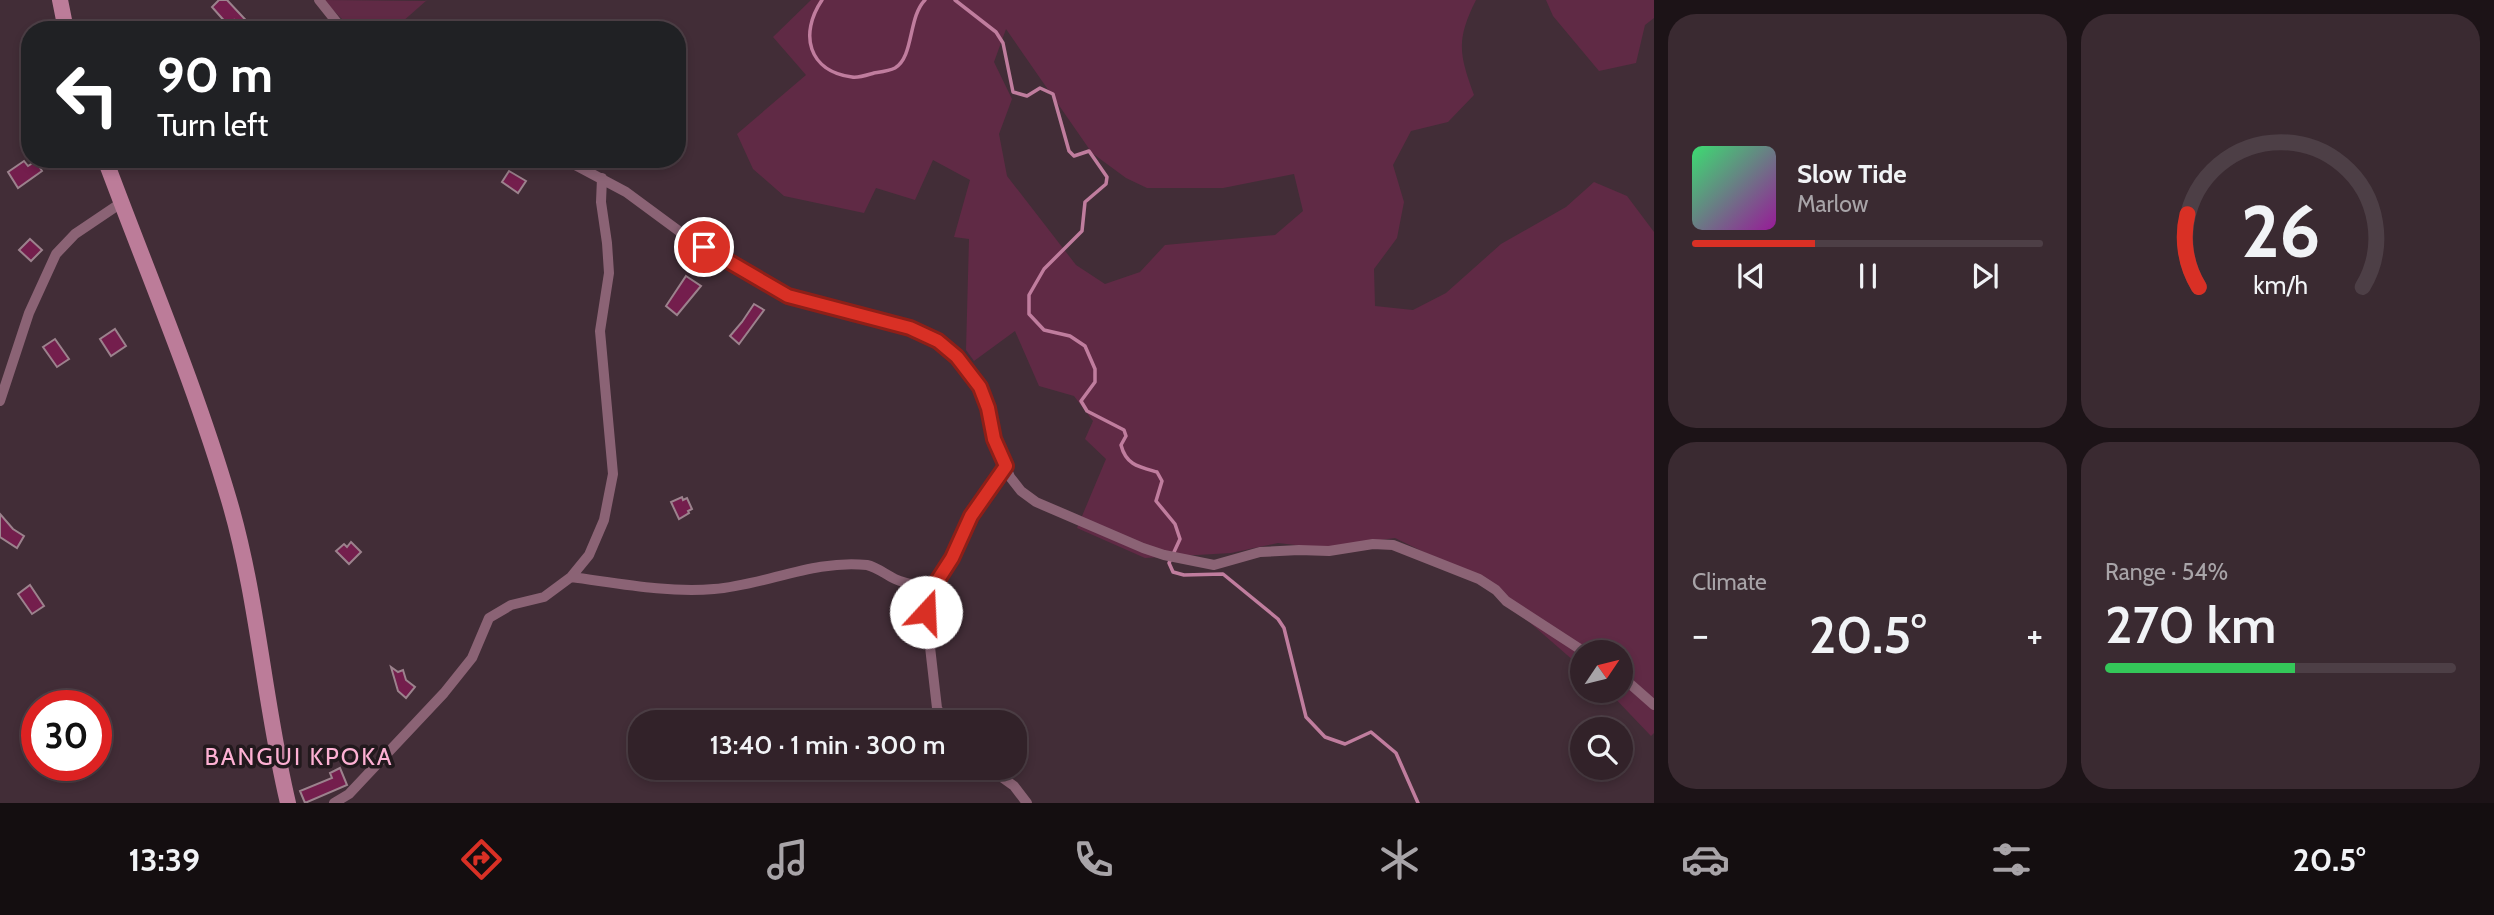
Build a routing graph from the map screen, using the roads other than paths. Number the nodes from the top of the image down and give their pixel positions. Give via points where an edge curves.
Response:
1 (60, 0) edge
2 (319, 0) edge
3 (64, 21) edge
4 (336, 21) edge
5 (108, 168) edge
6 (582, 168) edge
7 (603, 178) junction
8 (121, 202) junction
9 (0, 401) edge
10 (1006, 466) junction
11 (570, 577) junction
12 (932, 589) junction
13 (1570, 643) edge
14 (1633, 686) edge
15 (1654, 705) edge
16 (937, 710) edge
17 (1006, 780) edge
18 (288, 803) edge
19 (334, 803) edge
20 (1027, 803) edge

1 - 3 street
2 - 4 street
5 - 8 street
6 - 7 street
7 - 10 street via 687,237 788,296 910,328 938,341 980,387
7 - 11 street via 601,202 609,273 600,331 613,474 604,520 589,555
8 - 9 street via 75,234 56,254 29,313
8 - 18 street via 175,339 230,502
10 - 12 street via 971,516
10 - 13 street via 1021,491 1036,502 1164,555 1214,565 1260,552 1393,545 1479,579
11 - 12 street via 712,589 814,568 870,565 897,580
11 - 19 street via 544,597 511,605 489,618 472,658 444,693 349,794
12 - 16 street via 926,612
14 - 15 street
17 - 20 street

